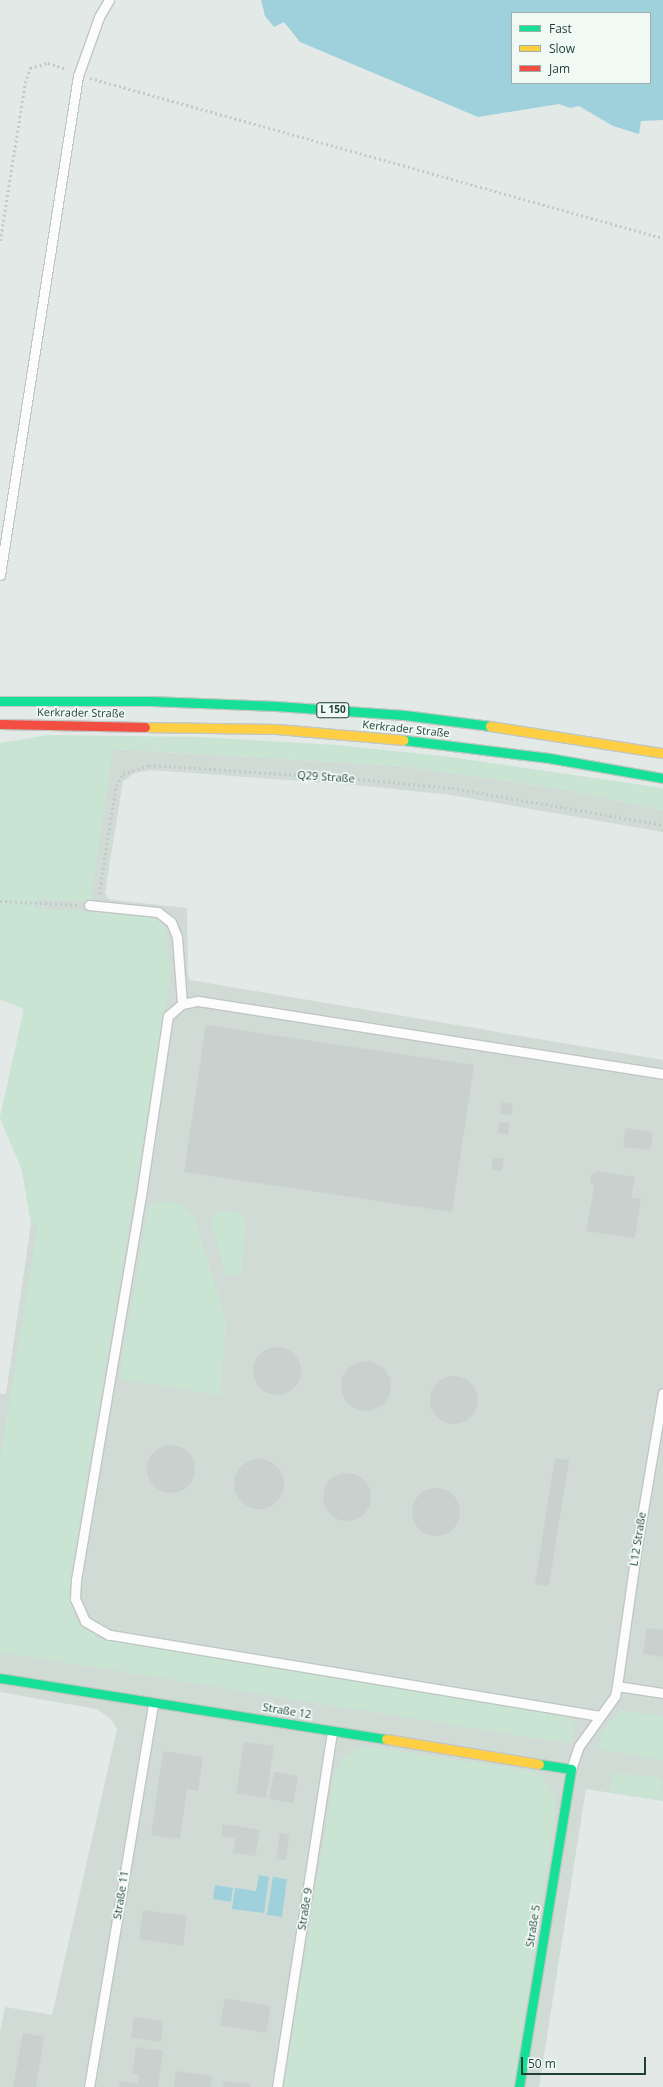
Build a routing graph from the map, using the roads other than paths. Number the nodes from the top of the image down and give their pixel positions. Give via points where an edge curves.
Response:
1 (109, 0) edge
2 (0, 575) edge
3 (0, 701) edge
4 (0, 724) edge
5 (663, 752) edge
6 (663, 778) edge
7 (93, 905) road end
8 (182, 1004) junction
9 (663, 1074) edge
10 (663, 1393) edge
11 (0, 1678) edge
12 (617, 1686) junction
13 (663, 1693) edge
14 (153, 1703) junction
15 (600, 1716) junction
16 (332, 1730) junction
17 (571, 1769) junction
18 (89, 2087) edge
19 (277, 2087) edge
20 (519, 2087) edge

1 - 2 lane via 78,76
3 - 5 main road, Kerkrader Straße / L 150 via 175,702 396,715 546,733
4 - 6 main road, Kerkrader Straße / L 150 via 277,729 401,740 541,757
7 - 8 lane via 158,912 171,922 177,937
8 - 9 lane via 198,1001
8 - 15 lane via 168,1016 142,1189 76,1580 75,1599 85,1621 109,1635
10 - 12 lane, L12 Straße
11 - 14 main road, Straße 12
12 - 13 lane
12 - 15 lane, L12 Straße via 615,1696
14 - 16 main road, Straße 12
14 - 18 lane, Straße 11
15 - 17 lane, L12 Straße via 579,1746
16 - 17 main road, Straße 12
16 - 19 lane, Straße 9
17 - 20 main road, Straße 5

